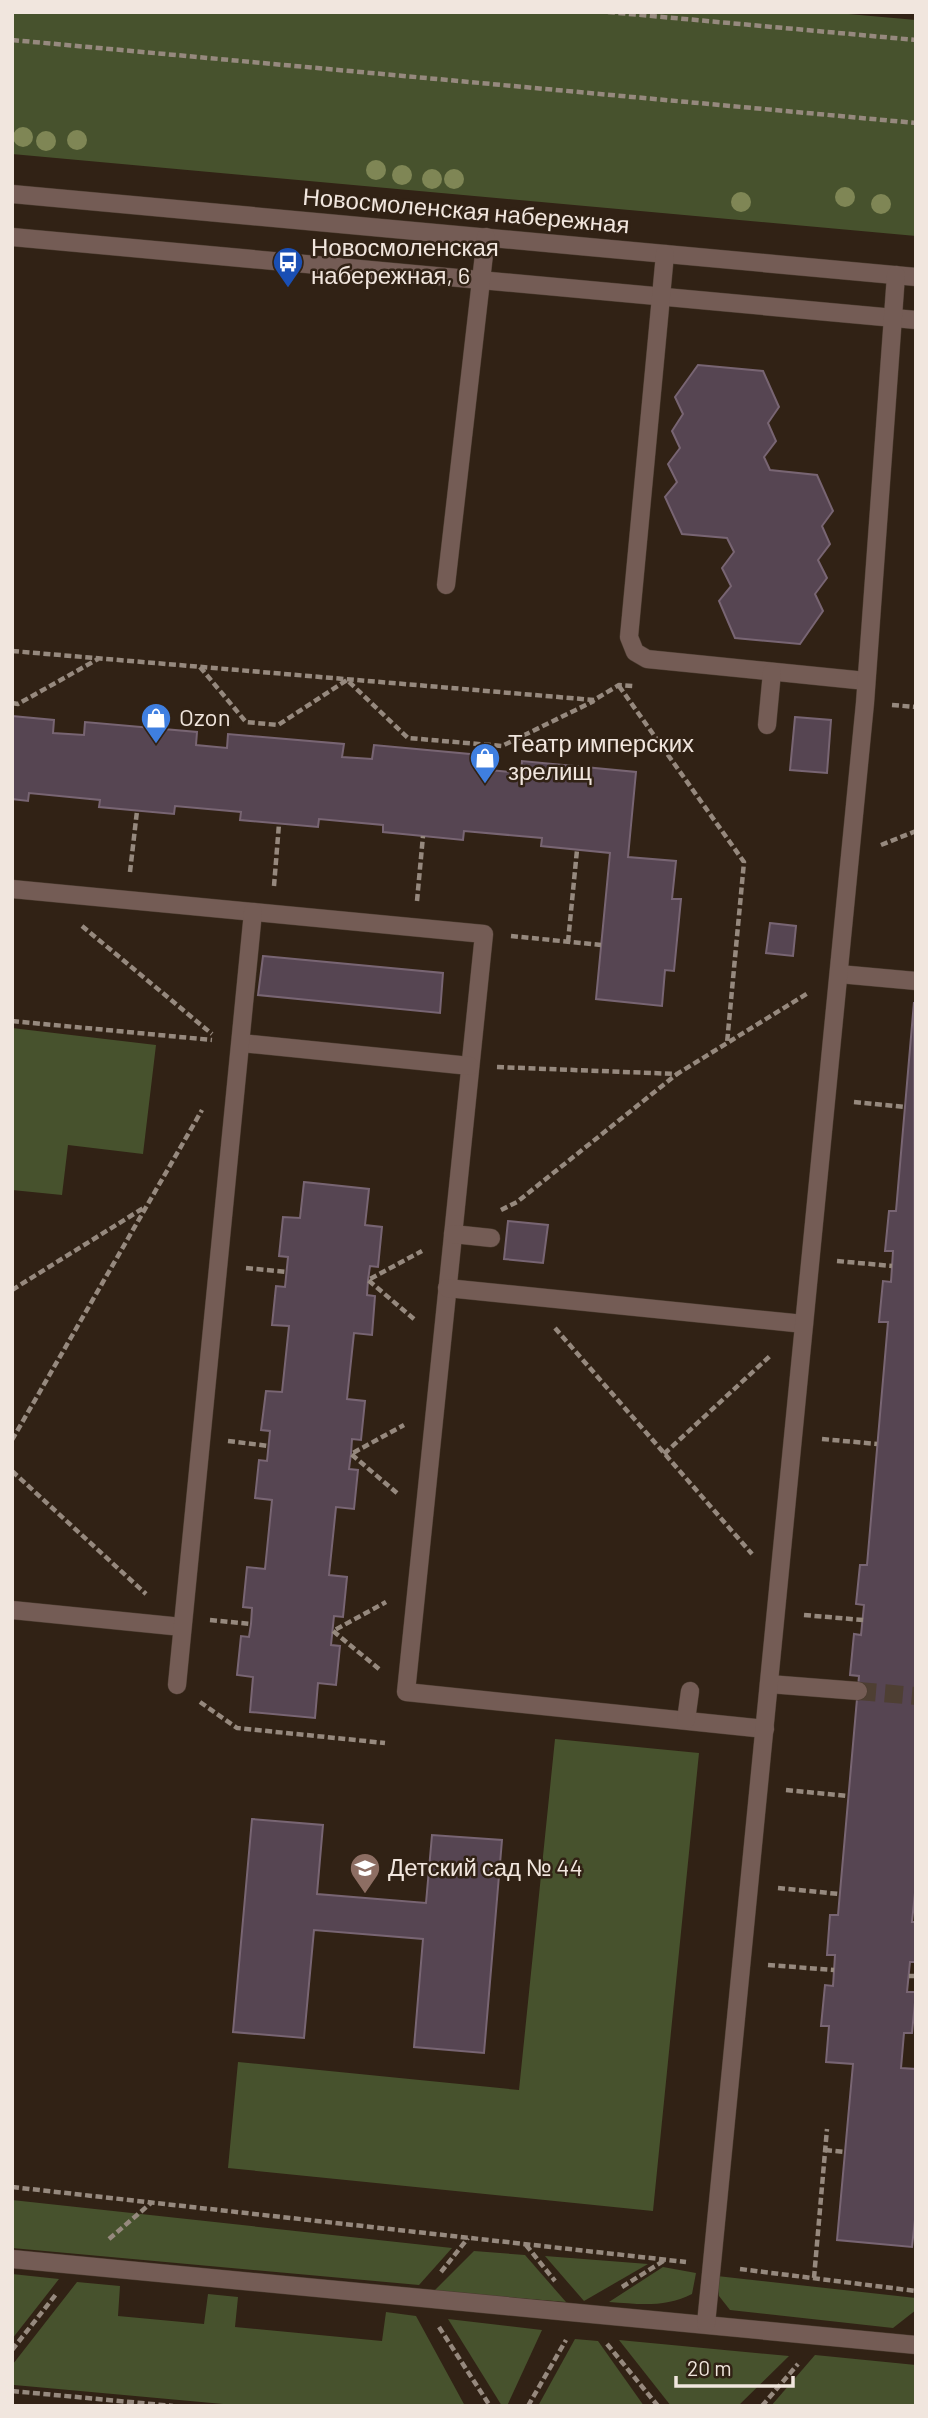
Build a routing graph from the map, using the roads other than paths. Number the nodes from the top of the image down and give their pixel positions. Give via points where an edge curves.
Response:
1 (12, 194) edge
2 (12, 237) edge
3 (486, 237) junction
4 (665, 254) junction
5 (896, 275) junction
6 (916, 276) edge
7 (480, 279) junction
8 (662, 296) junction
9 (893, 318) junction
10 (916, 320) edge
11 (446, 585) dead end
12 (772, 672) junction
13 (866, 681) junction
14 (767, 725) dead end
15 (12, 889) edge
16 (253, 912) junction
17 (839, 974) junction
18 (916, 981) edge
19 (241, 1043) junction
20 (470, 1066) junction
21 (453, 1234) junction
22 (491, 1238) dead end
23 (447, 1288) junction
24 (804, 1324) junction
25 (12, 1610) edge
26 (183, 1622) junction
27 (769, 1684) junction
28 (177, 1685) road end
29 (690, 1691) dead end
30 (858, 1691) tunnel mouth
31 (686, 1720) junction
32 (765, 1728) junction
33 (12, 2259) edge
34 (706, 2325) junction
35 (916, 2345) edge

1 - 3 street, Новосмоленская набережная
2 - 7 street
3 - 4 street, Новосмоленская набережная
3 - 7 street
4 - 5 street, Новосмоленская набережная
4 - 8 street
5 - 6 street, Новосмоленская набережная
5 - 9 street
7 - 8 street
7 - 11 street
8 - 9 street
8 - 12 street via 629,637 635,652 647,659
9 - 10 street
9 - 13 street
12 - 13 street
12 - 14 street
13 - 17 street
15 - 16 street
16 - 19 street
16 - 20 street via 484,933
17 - 18 street
17 - 24 street
19 - 20 street
19 - 26 street
20 - 21 street
21 - 22 street
21 - 23 street
23 - 24 street
23 - 31 street via 406,1692
24 - 27 street
25 - 26 street
26 - 28 street
27 - 30 street
27 - 32 street
29 - 31 street
31 - 32 street
32 - 34 street
33 - 34 street
34 - 35 street

